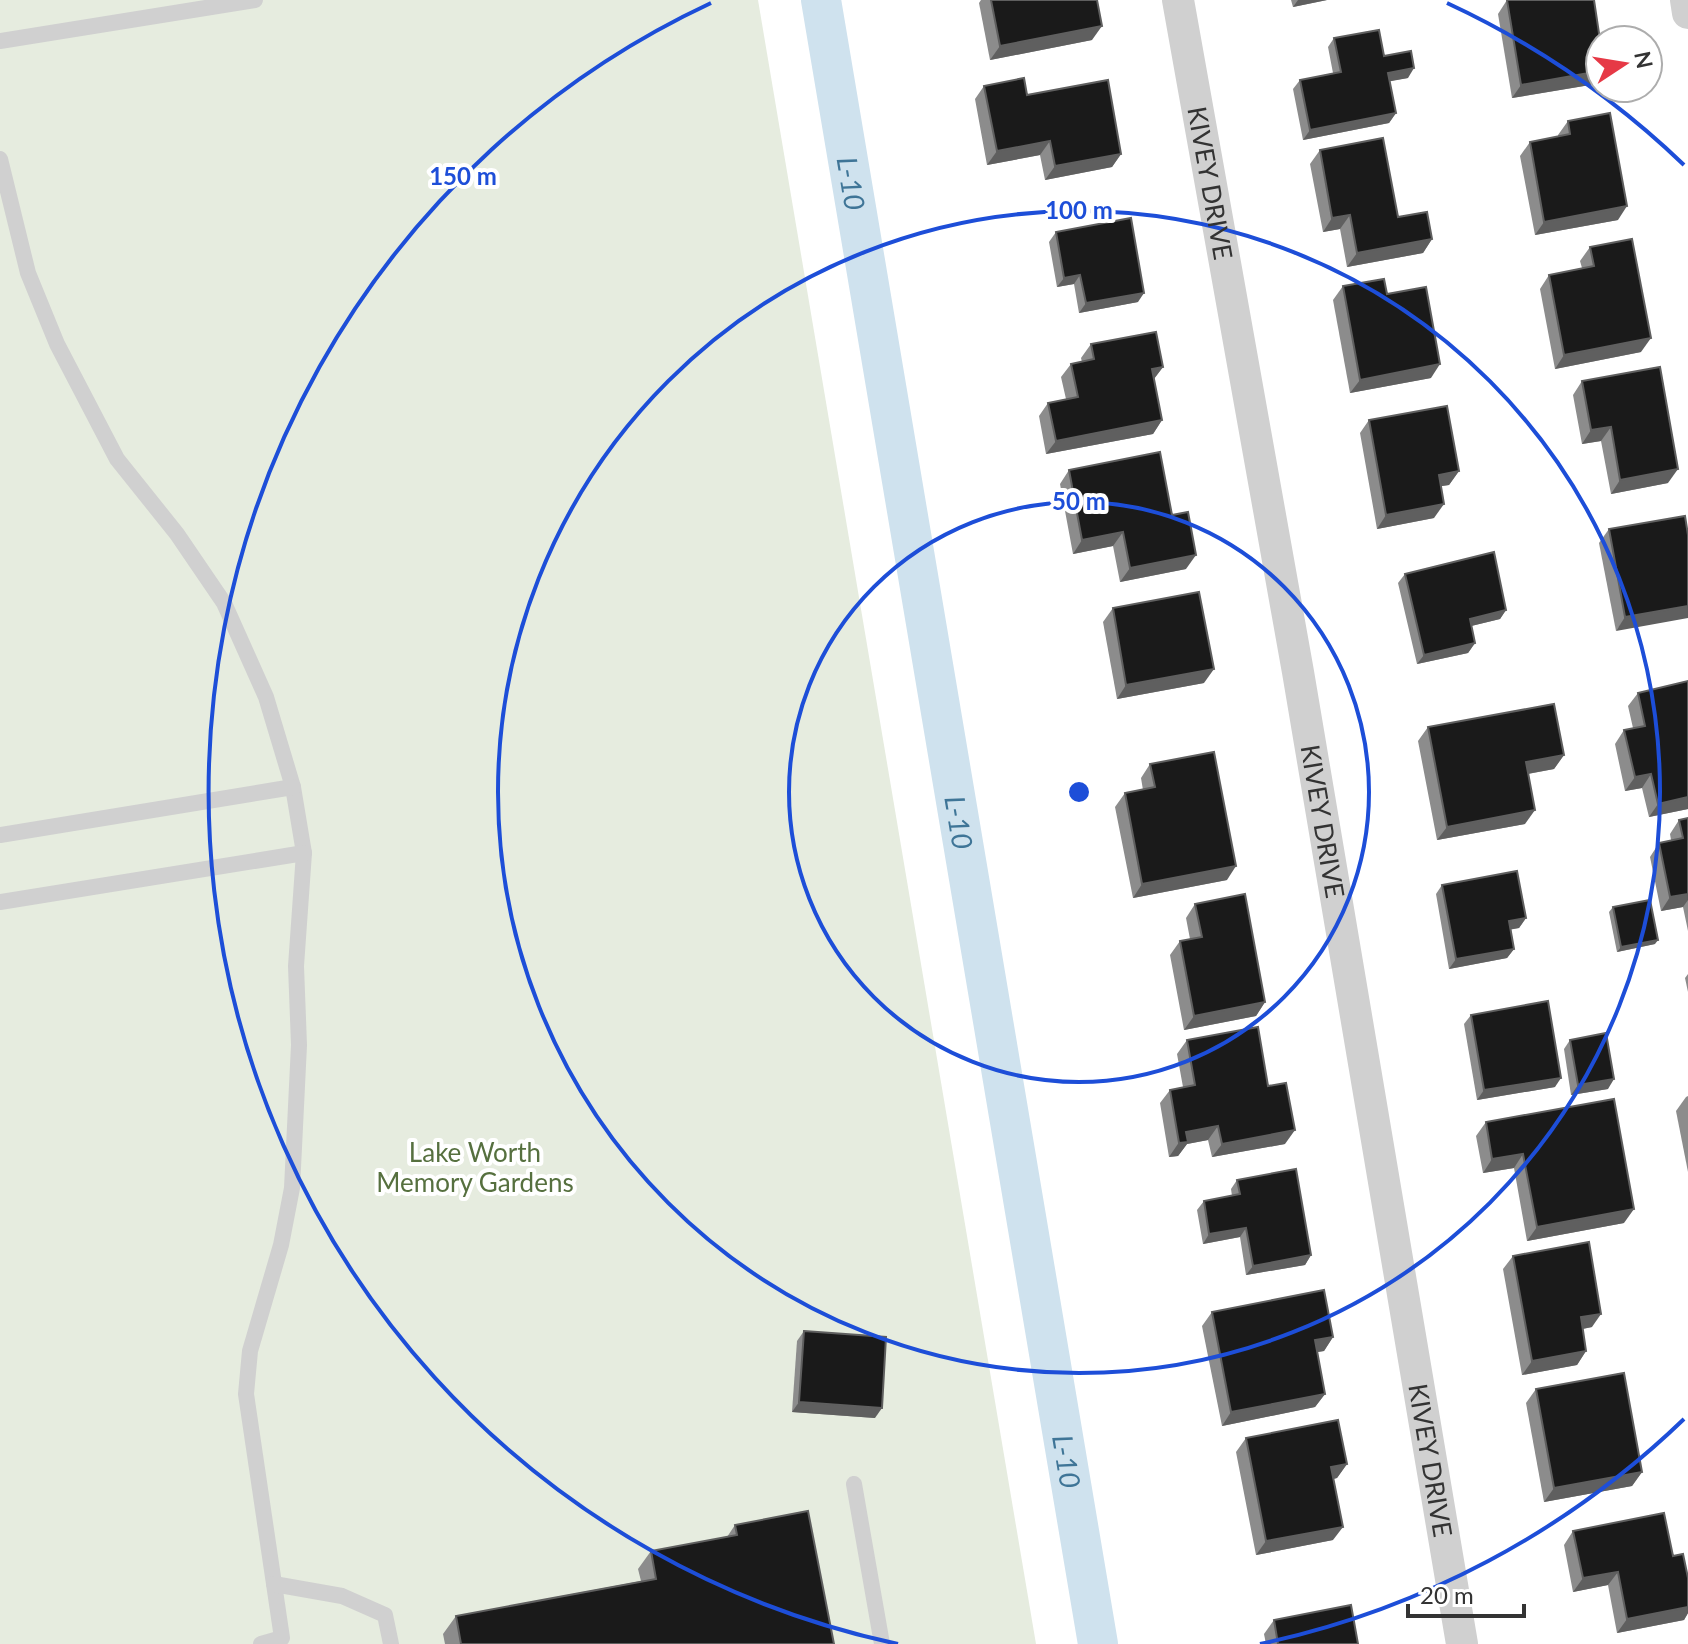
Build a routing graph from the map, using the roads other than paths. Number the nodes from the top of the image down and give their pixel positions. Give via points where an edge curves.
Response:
1 (255, 0) edge
2 (1178, 0) edge
3 (1686, 0) edge
4 (1688, 13) edge
5 (0, 41) edge
6 (0, 159) edge
7 (293, 787) junction
8 (0, 835) edge
9 (304, 853) junction
10 (0, 902) edge
11 (854, 1484) dead end
12 (274, 1584) junction
13 (284, 1642) edge
14 (261, 1644) edge
15 (391, 1644) edge
16 (882, 1644) edge
17 (1462, 1644) edge

1 - 5 lane
2 - 17 street, KIVEY DRIVE
3 - 4 street
6 - 7 lane via 28,273 57,344 117,459 224,603 261,684
7 - 8 lane
7 - 9 lane
9 - 10 lane
9 - 12 lane via 292,1188 250,1351 246,1394
11 - 16 lane
12 - 13 lane
12 - 15 lane via 342,1596 385,1615
13 - 14 lane

